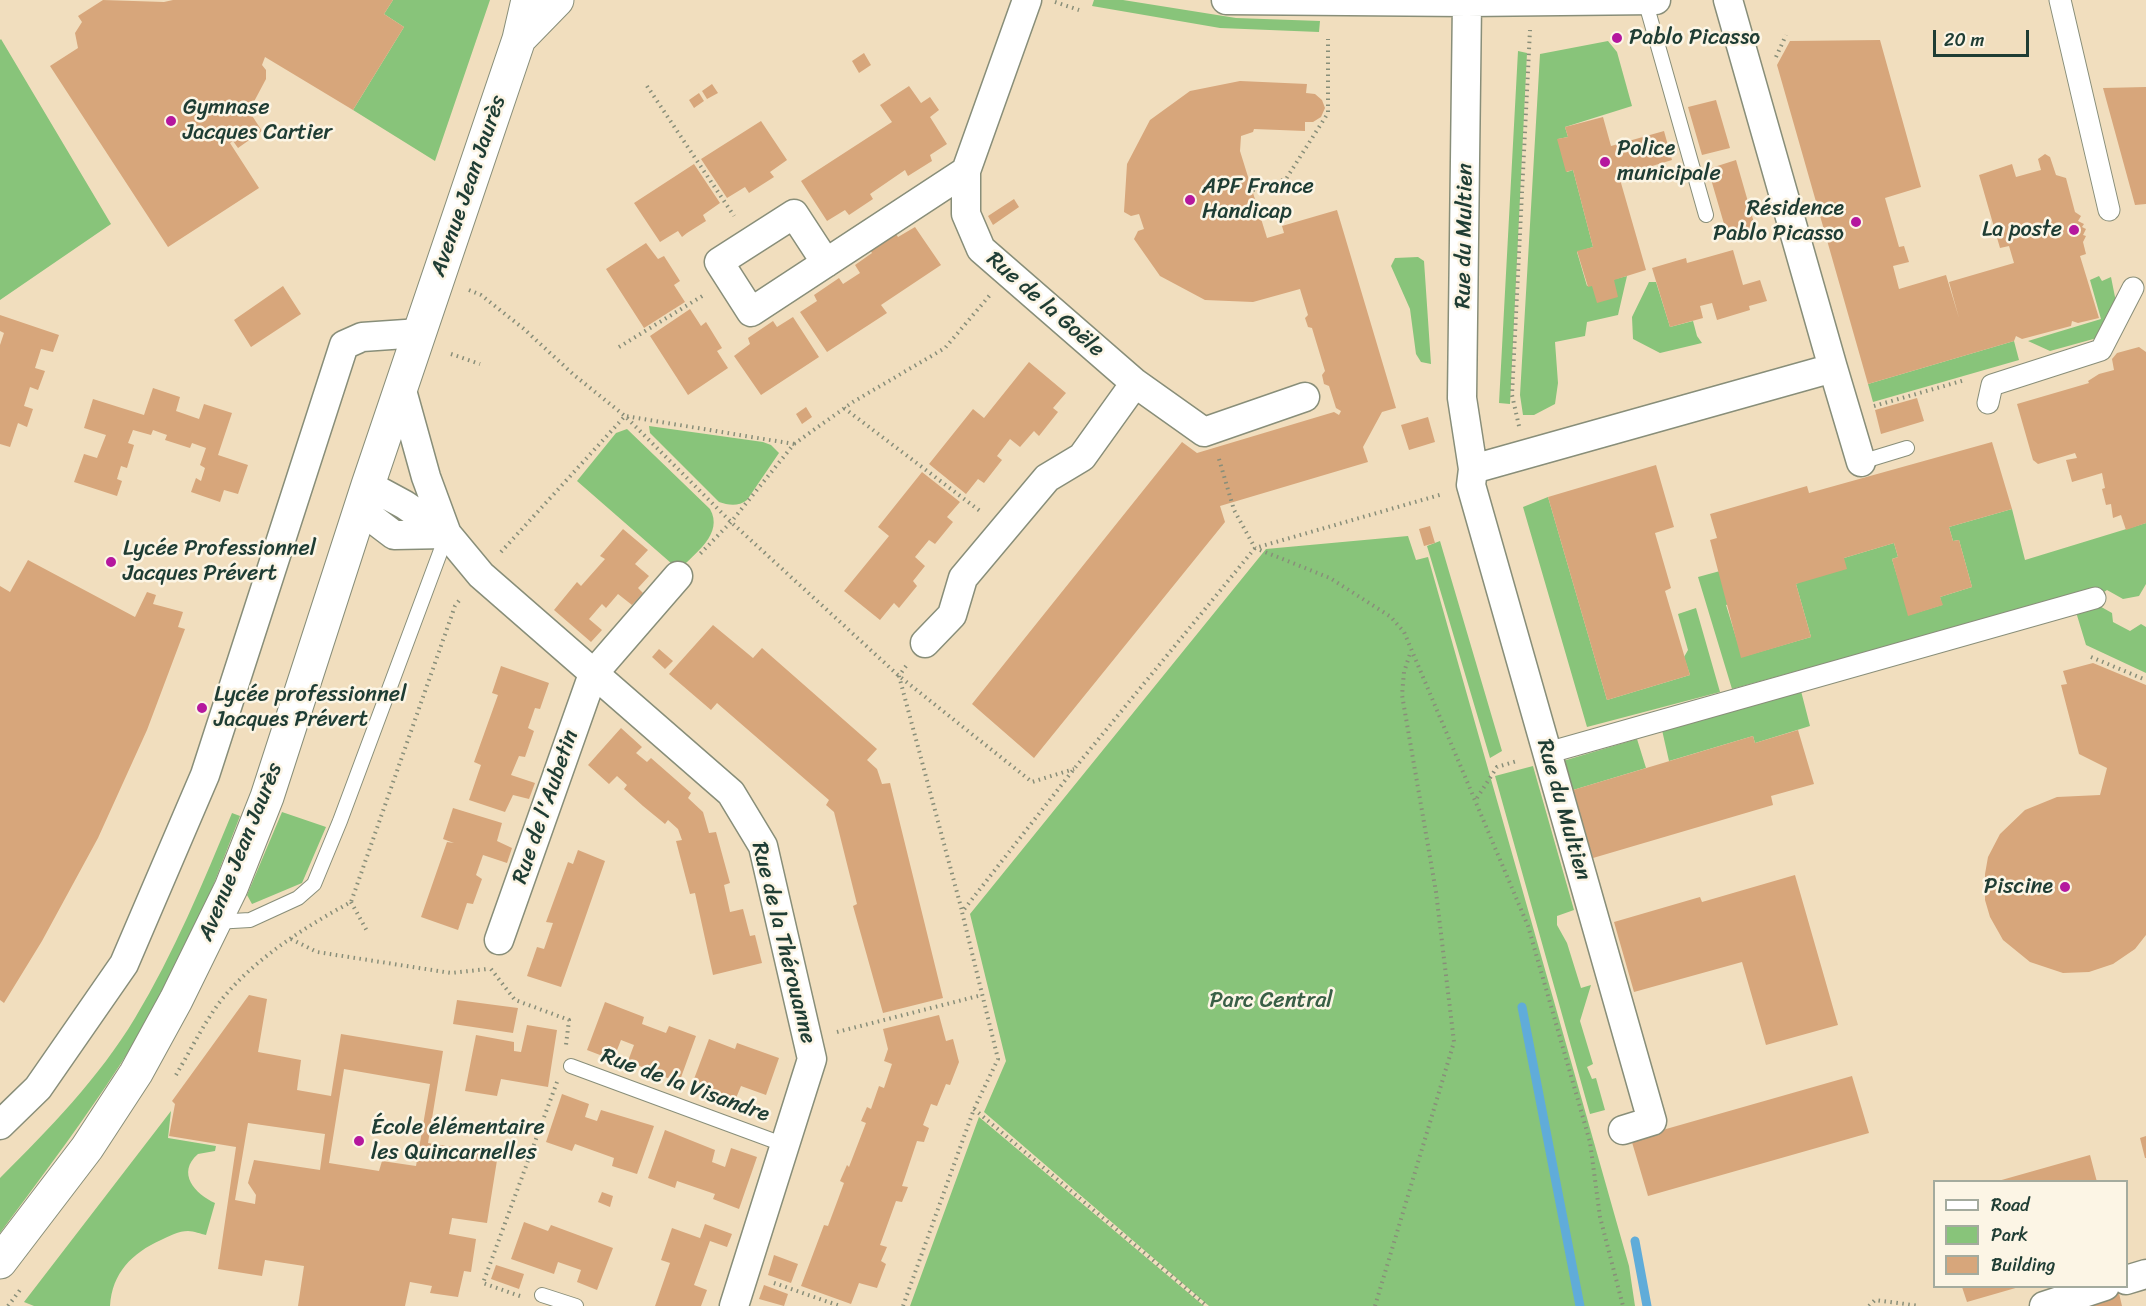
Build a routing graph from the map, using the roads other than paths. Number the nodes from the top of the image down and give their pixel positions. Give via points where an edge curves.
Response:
1 (528, 0) edge
2 (557, 0) edge
3 (1027, 0) edge
4 (1226, 0) edge
5 (1645, 0) edge
6 (1656, 0) edge
7 (1728, 0) edge
8 (2060, 0) edge
9 (1467, 2) junction
10 (519, 39) junction
11 (966, 171) junction
12 (2109, 210) dead end
13 (1706, 215) dead end
14 (826, 263) junction
15 (2133, 288) dead end
16 (420, 333) junction
17 (1833, 368) junction
18 (1135, 383) junction
19 (401, 387) junction
20 (1990, 394) road end
21 (1305, 397) dead end
22 (1907, 448) dead end
23 (1861, 462) joint
24 (1473, 469) junction
25 (365, 497) junction
26 (447, 534) junction
27 (678, 576) road end
28 (2095, 598) dead end
29 (925, 643) road end
30 (593, 674) junction
31 (1547, 753) junction
32 (215, 922) junction
33 (499, 940) dead end
34 (567, 1065) road end
35 (0, 1125) edge
36 (1623, 1130) dead end
37 (785, 1145) junction
38 (0, 1262) edge
39 (2146, 1274) edge
40 (2128, 1280) edge
41 (2103, 1288) edge
42 (542, 1295) road end
43 (576, 1306) edge
44 (734, 1306) edge
45 (2044, 1306) edge

1 - 10 street, Avenue Jean Jaurès
2 - 10 street, Avenue Jean Jaurès
3 - 11 street, Rue de la Goële
4 - 9 street
5 - 6 street
5 - 9 street
5 - 13 lane
7 - 17 street
8 - 12 street
9 - 24 street, Rue du Multien via 1462,398
10 - 16 street, Avenue Jean Jaurès
11 - 14 street
11 - 18 street, Rue de la Goële via 966,214 981,249
14 - 14 street via 794,214 718,262 751,312
15 - 20 street via 2101,350
16 - 19 street, Avenue Jean Jaurès
16 - 35 street via 362,337 344,345 206,775 124,964 38,1088
17 - 23 street
17 - 24 street
18 - 21 street, Rue de la Goële via 1204,432
18 - 29 street via 1082,457 1047,478 963,578 952,615
19 - 25 street, Avenue Jean Jaurès
19 - 26 street, Rue de la Thérouanne via 426,477
22 - 23 lane
24 - 31 street, Rue du Multien via 1471,485
25 - 26 street via 394,535
25 - 32 street, Avenue Jean Jaurès via 267,797
26 - 30 street, Rue de la Thérouanne via 481,575
26 - 32 lane via 314,884 298,898 250,920
27 - 30 street
28 - 31 street
30 - 33 street, Rue de l'Aubetin
30 - 37 street, Rue de la Thérouanne via 731,793 763,846 812,1059
31 - 36 street, Rue du Multien via 1652,1121
32 - 38 street, Avenue Jean Jaurès via 136,1073 87,1148
34 - 37 lane, Rue de la Visandre
37 - 44 street, Rue de la Thérouanne
39 - 40 street
41 - 45 street
42 - 43 lane

